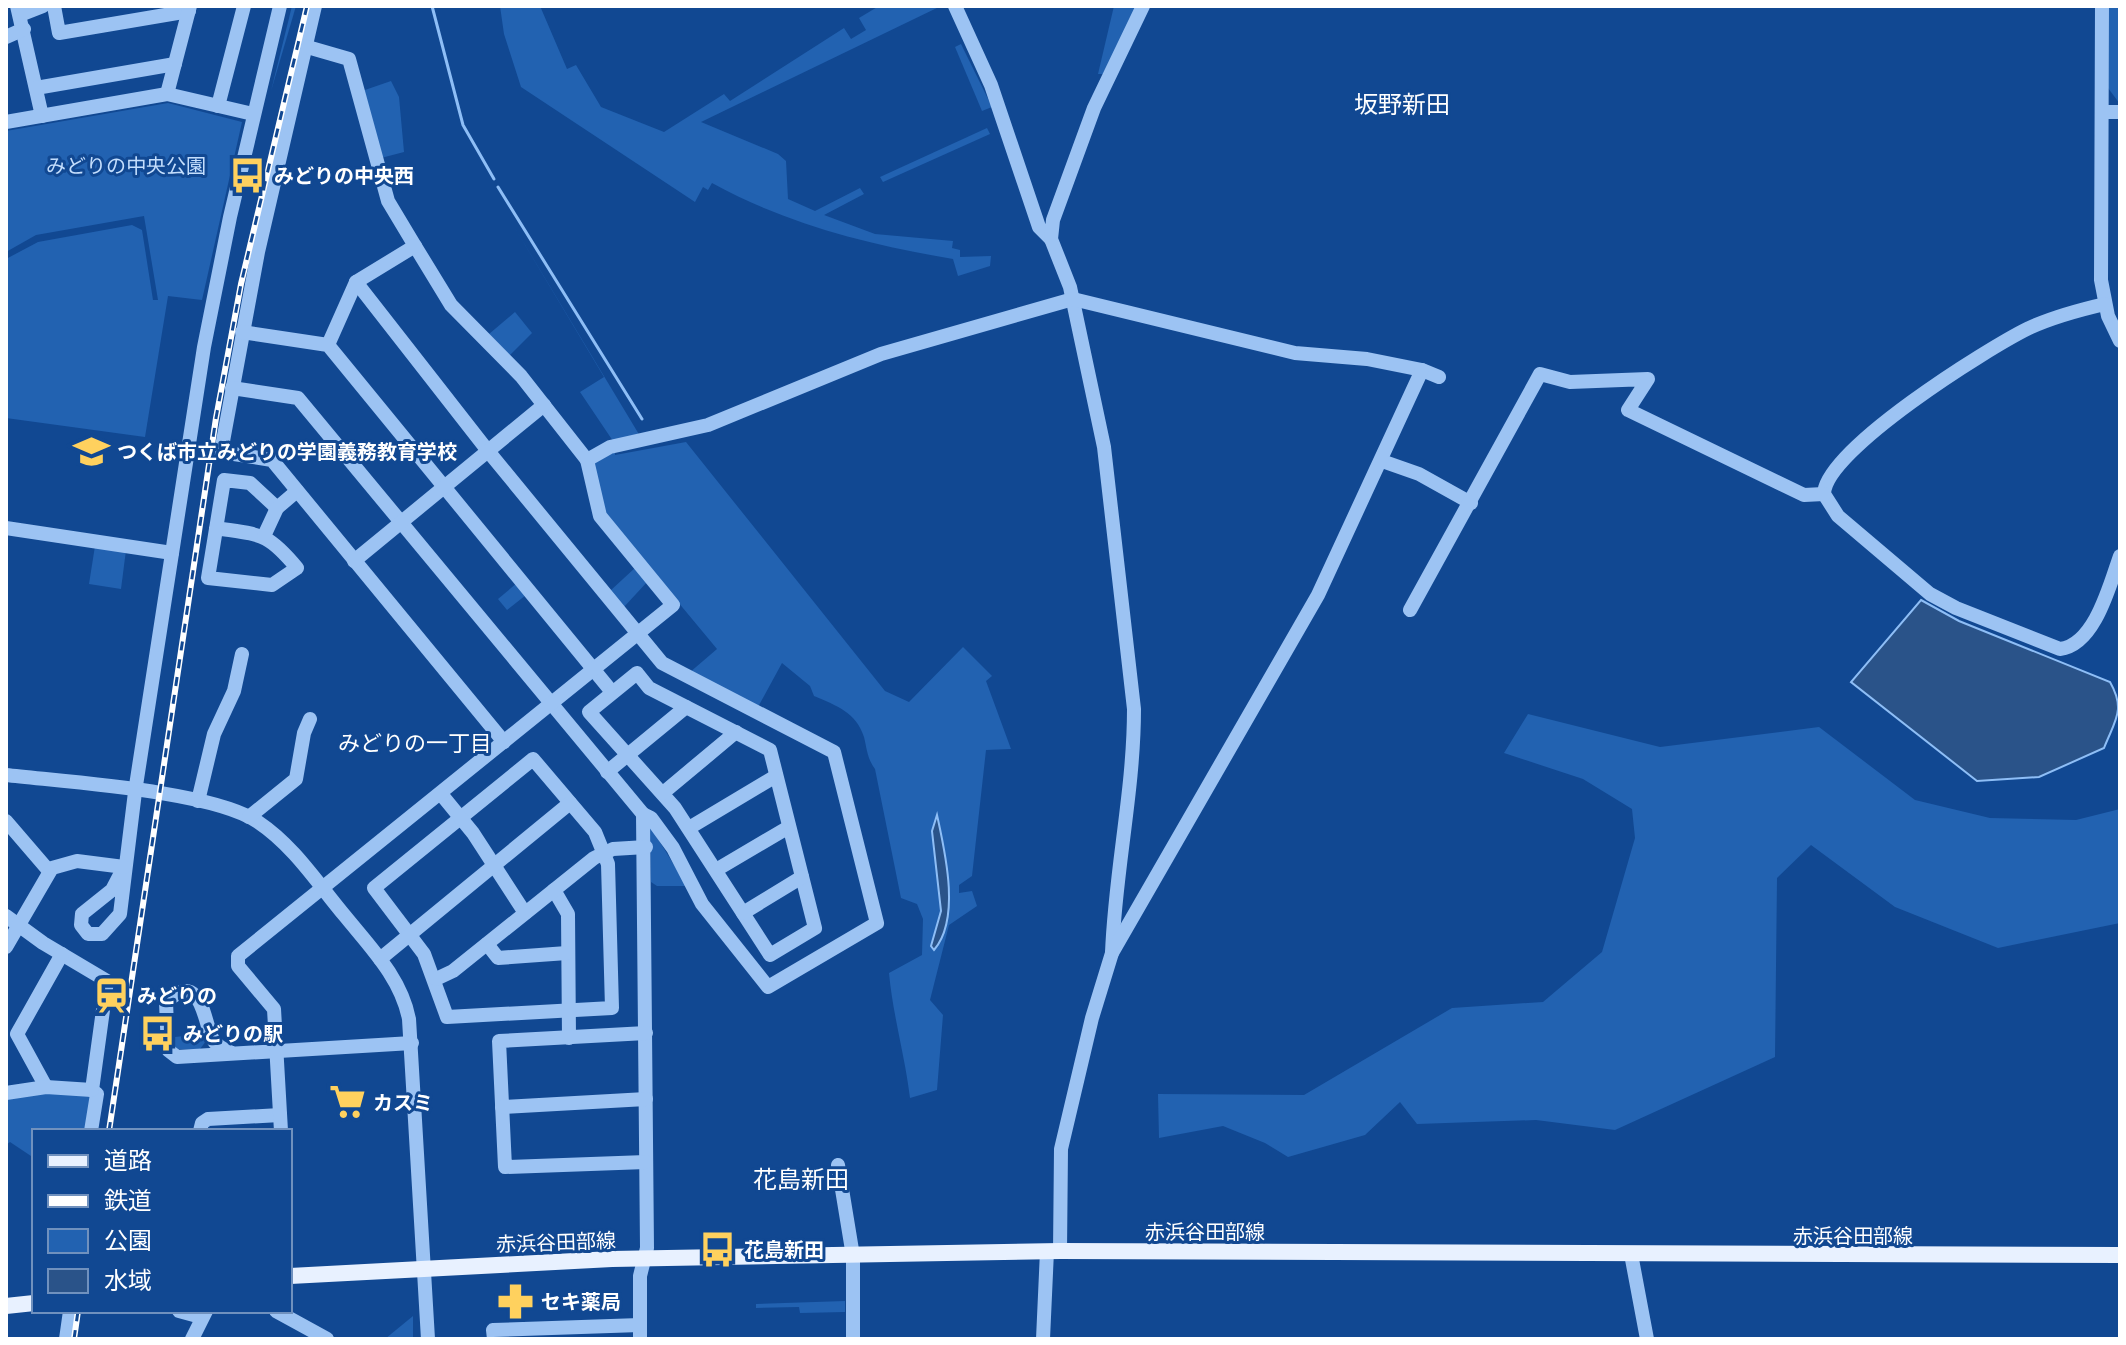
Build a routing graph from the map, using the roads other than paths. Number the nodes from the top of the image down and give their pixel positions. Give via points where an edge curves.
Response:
1 (43, 6) edge
2 (54, 6) edge
3 (244, 6) edge
4 (280, 6) edge
5 (315, 6) edge
6 (955, 6) edge
7 (1143, 6) edge
8 (2102, 6) edge
9 (190, 9) edge
10 (20, 17) edge
11 (6, 37) edge
12 (304, 46) junction
13 (175, 64) junction
14 (36, 88) junction
15 (167, 94) junction
16 (218, 106) junction
17 (2102, 112) junction
18 (2120, 112) edge
19 (253, 114) junction
20 (42, 116) junction
21 (6, 122) edge
22 (1051, 239) junction
23 (415, 246) junction
24 (356, 282) junction
25 (1073, 299) junction
26 (2105, 304) junction
27 (242, 332) junction
28 (2120, 341) edge
29 (328, 345) junction
30 (1422, 370) junction
31 (1439, 377) dead end
32 (232, 388) junction
33 (544, 405) junction
34 (488, 451) junction
35 (587, 460) junction
36 (1382, 461) junction
37 (444, 487) junction
38 (297, 491) junction
39 (1824, 494) junction
40 (1471, 503) junction
41 (277, 508) junction
42 (400, 524) junction
43 (6, 528) edge
44 (216, 528) junction
45 (264, 536) junction
46 (172, 553) junction
47 (2120, 556) edge
48 (354, 561) junction
49 (1410, 610) dead end
50 (637, 633) junction
51 (242, 654) dead end
52 (593, 669) junction
53 (612, 692) junction
54 (549, 705) junction
55 (686, 707) junction
56 (310, 719) dead end
57 (736, 732) junction
58 (504, 742) junction
59 (628, 755) junction
60 (607, 772) junction
61 (6, 775) edge
62 (776, 776) junction
63 (135, 792) junction
64 (663, 793) junction
65 (441, 794) junction
66 (198, 801) junction
67 (570, 803) junction
68 (643, 814) junction
69 (249, 817) junction
70 (460, 817) junction
71 (6, 821) edge
72 (789, 827) junction
73 (689, 828) junction
74 (646, 847) junction
75 (604, 852) junction
76 (493, 866) junction
77 (124, 867) junction
78 (716, 870) junction
79 (49, 871) junction
80 (802, 877) junction
81 (323, 890) junction
82 (554, 890) junction
83 (93, 904) junction
84 (525, 913) junction
85 (743, 913) junction
86 (13, 920) edge
87 (108, 930) junction
88 (411, 935) junction
89 (791, 942) junction
90 (487, 944) junction
91 (6, 947) edge
92 (567, 953) junction
93 (1112, 953) junction
94 (62, 954) junction
95 (380, 959) junction
96 (805, 965) junction
97 (436, 979) junction
98 (569, 1010) junction
99 (646, 1033) junction
100 (569, 1038) junction
101 (213, 1039) junction
102 (412, 1043) junction
103 (276, 1051) junction
104 (232, 1053) junction
105 (201, 1055) junction
106 (46, 1087) junction
107 (92, 1090) junction
108 (6, 1093) edge
109 (646, 1099) junction
110 (502, 1107) junction
111 (280, 1115) junction
112 (91, 1129) edge
113 (200, 1129) edge
114 (281, 1129) edge
115 (646, 1162) junction
116 (838, 1165) dead end
117 (1054, 1251) junction
118 (1631, 1254) junction
119 (2120, 1255) edge
120 (853, 1256) junction
121 (642, 1259) junction
122 (424, 1268) junction
123 (292, 1276) edge
124 (32, 1303) edge
125 (6, 1306) edge
126 (70, 1313) edge
127 (280, 1313) edge
128 (203, 1314) edge
129 (640, 1332) edge
130 (585, 1333) edge
131 (66, 1339) edge
132 (192, 1339) edge
133 (327, 1339) edge
134 (428, 1339) edge
135 (494, 1339) edge
136 (853, 1339) edge
137 (1043, 1339) edge
138 (1647, 1339) edge

1 - 10 street
2 - 9 street via 59,33
3 - 16 street
4 - 19 street
5 - 12 street
6 - 22 street via 991,85 1039,227
7 - 22 street via 1094,108
8 - 17 street
9 - 13 street
10 - 11 street
10 - 14 street
12 - 23 street via 349,59 388,201
12 - 27 street
13 - 14 street
13 - 15 street
14 - 20 street
15 - 16 street
15 - 20 street
16 - 19 street
17 - 18 street
17 - 26 street via 2100,268
19 - 46 street via 204,347
20 - 21 street
22 - 25 street
23 - 24 street
23 - 33 street via 451,305
24 - 29 street
24 - 34 street
25 - 30 street via 1295,353
25 - 35 street via 881,354 708,425 610,447
25 - 93 street via 1108,475 1134,709
26 - 28 street
26 - 39 street via 2014,336 1914,400 1848,456 1827,479
27 - 29 street
27 - 32 street
29 - 37 street
30 - 31 street
30 - 36 street
32 - 38 street via 221,452 272,460
32 - 42 street via 298,398
33 - 34 street
33 - 35 street
34 - 37 street
34 - 50 street
35 - 50 street via 600,516 673,605
36 - 40 street via 1419,474
36 - 93 street via 1306,618
37 - 42 street
37 - 52 street
38 - 41 street
38 - 48 street
39 - 40 street via 1804,495 1628,410 1648,379 1570,382 1540,374
39 - 47 street via 1838,516 1930,594 2060,649 2087,633
40 - 49 street
41 - 44 street via 250,483 224,480
41 - 45 street
42 - 48 street
42 - 54 street
43 - 46 street
44 - 45 street
44 - 45 street via 208,578 278,584 297,568
46 - 63 street
48 - 58 street
50 - 52 street
50 - 96 street via 662,663 834,752 877,923
51 - 66 street
52 - 53 street
52 - 54 street
53 - 55 street via 637,673 649,688
53 - 59 street via 589,712
54 - 58 street
54 - 60 street
55 - 57 street
55 - 59 street
56 - 69 street via 296,779
57 - 62 street via 770,750
57 - 64 street
58 - 65 street
59 - 60 street
59 - 64 street
60 - 68 street
61 - 63 street
62 - 72 street
62 - 73 street
63 - 66 street
63 - 77 street
64 - 73 street
65 - 70 street
65 - 81 street
66 - 69 street
67 - 70 street via 533,759
67 - 75 street via 595,832
67 - 76 street
68 - 74 street
68 - 96 street via 673,848 702,904 768,987
69 - 81 street via 279,838
70 - 76 street
70 - 88 street via 374,888
71 - 79 street
72 - 78 street
72 - 80 street
73 - 78 street
74 - 75 street
74 - 99 street
75 - 82 street
75 - 98 street via 611,884 612,1008
76 - 84 street
76 - 88 street
77 - 79 street via 73,861
77 - 83 street via 112,890
77 - 87 street via 120,914
78 - 85 street
79 - 86 street
80 - 85 street
80 - 89 street via 815,928
81 - 95 street
81 - 103 street via 236,961 274,1009
82 - 84 street
82 - 92 street via 567,908
83 - 87 street via 108,915
83 - 87 street via 82,914 83,930 92,935
84 - 90 street
85 - 89 street via 770,955
86 - 91 street
86 - 94 street
88 - 95 street
88 - 97 street
89 - 96 street
90 - 92 street via 498,958
90 - 97 street
92 - 98 street
93 - 117 street via 1061,1149
94 - 106 street via 17,1034
94 - 107 street via 108,983
95 - 102 street via 402,996
97 - 98 street via 447,1017
98 - 100 street
99 - 100 street
99 - 109 street
100 - 110 street via 499,1041
101 - 104 street
101 - 105 street
101 - 105 street via 200,1000 181,994 166,1002 168,1050 177,1057
102 - 103 street
102 - 122 street
103 - 104 street
103 - 111 street
104 - 105 street
106 - 107 street
106 - 108 street
107 - 112 street via 97,1094
109 - 110 street
109 - 115 street
110 - 115 street via 505,1167
111 - 113 street via 208,1119
111 - 114 street
115 - 121 street via 647,1248
116 - 120 street
117 - 118 main road, 赤浜谷田部線
117 - 120 main road, 赤浜谷田部線
117 - 137 street
118 - 119 main road, 赤浜谷田部線
118 - 138 street
120 - 121 main road, 赤浜谷田部線
120 - 136 street
121 - 122 main road, 赤浜谷田部線
121 - 129 street
122 - 123 main road, 赤浜谷田部線
122 - 134 street
124 - 125 main road
126 - 131 street
127 - 133 street
128 - 132 street
129 - 130 street
130 - 135 street via 493,1330

